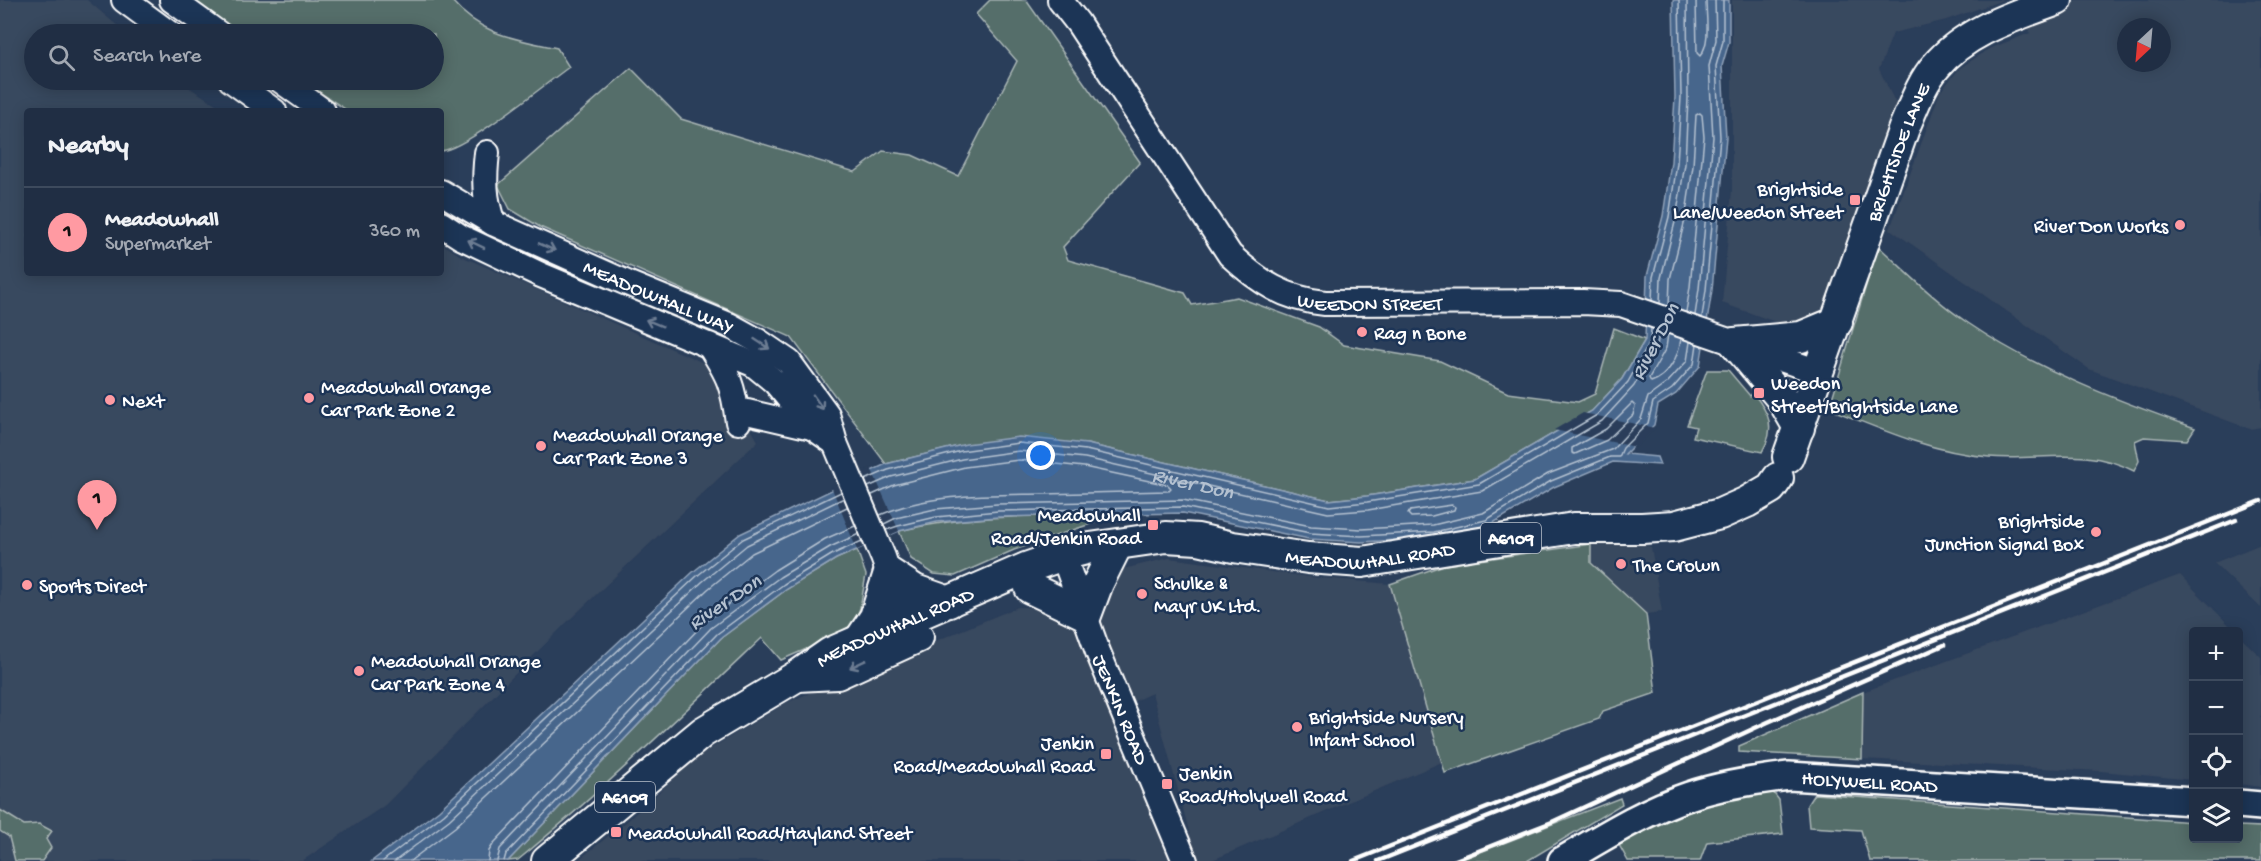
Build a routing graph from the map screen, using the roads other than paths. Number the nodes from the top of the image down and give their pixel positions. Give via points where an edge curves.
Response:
1 (165, 0) edge
2 (172, 0) edge
3 (1060, 0) edge
4 (2058, 0) edge
5 (139, 3) edge
6 (158, 24) edge
7 (164, 24) edge
8 (205, 24) edge
9 (245, 90) edge
10 (294, 90) edge
11 (270, 108) edge
12 (319, 108) edge
13 (487, 153) dead end
14 (445, 199) edge
15 (493, 223) junction
16 (444, 226) edge
17 (1837, 322) junction
18 (1727, 341) junction
19 (709, 345) junction
20 (1819, 372) junction
21 (812, 427) junction
22 (1799, 428) junction
23 (835, 443) junction
24 (1122, 547) junction
25 (1066, 563) junction
26 (886, 565) junction
27 (1030, 588) junction
28 (949, 602) junction
29 (1086, 615) junction
30 (909, 631) junction
31 (861, 638) junction
32 (798, 676) junction
33 (2189, 801) edge
34 (2243, 804) edge
35 (2261, 806) edge
36 (547, 861) edge
37 (1185, 861) edge
38 (1562, 861) edge

1 - 7 street
2 - 8 street
3 - 18 street, WEEDON STREET via 1230,255 1270,287 1290,297 1325,303 1621,304
4 - 17 main road, BRIGHTSIDE LANE / A6109 via 1984,29 1935,67 1904,128
5 - 6 street
9 - 11 street
10 - 12 street
13 - 15 street via 485,195
14 - 15 street, MEADOWHALL WAY
15 -> 23 street, MEADOWHALL WAY via 758,341 792,365 827,414
19 -> 16 street, MEADOWHALL WAY via 541,275
17 - 18 main road via 1801,338
17 - 20 main road, BRIGHTSIDE LANE / A6109
18 - 20 street, WEEDON STREET
18 - 22 main road via 1782,399
19 - 21 street, MEADOWHALL WAY via 753,364 775,382
19 - 21 street via 726,371 743,417
20 - 22 main road, MEADOWHALL ROAD / A6109
21 - 23 street, MEADOWHALL WAY
22 - 24 main road, MEADOWHALL ROAD / A6109 via 1771,488 1720,514 1674,526 1574,528 1362,562 1308,558 1198,539 1166,537
23 - 26 street, MEADOWHALL WAY
24 - 25 main road, MEADOWHALL ROAD / A6109 via 1090,548
24 - 29 main road via 1098,583
25 - 27 main road, MEADOWHALL ROAD / A6109
25 - 28 main road, MEADOWHALL ROAD / A6109 via 1026,568
25 - 29 street, JENKIN ROAD
26 - 28 main road via 915,590
26 - 30 street, MEADOWHALL WAY
26 - 31 main road via 875,617
27 - 29 main road
27 - 30 main road, MEADOWHALL ROAD / A6109
28 - 30 main road, MEADOWHALL ROAD / A6109
29 - 37 street, JENKIN ROAD
30 - 31 main road, MEADOWHALL ROAD / A6109
30 -> 32 main road, MEADOWHALL ROAD / A6109 via 837,674
31 - 32 main road, MEADOWHALL ROAD / A6109 via 830,653
32 - 36 main road, MEADOWHALL ROAD / A6109 via 703,732
33 - 38 main road, HOLYWELL ROAD via 1789,776 1752,780 1690,795 1630,822
34 - 35 main road

